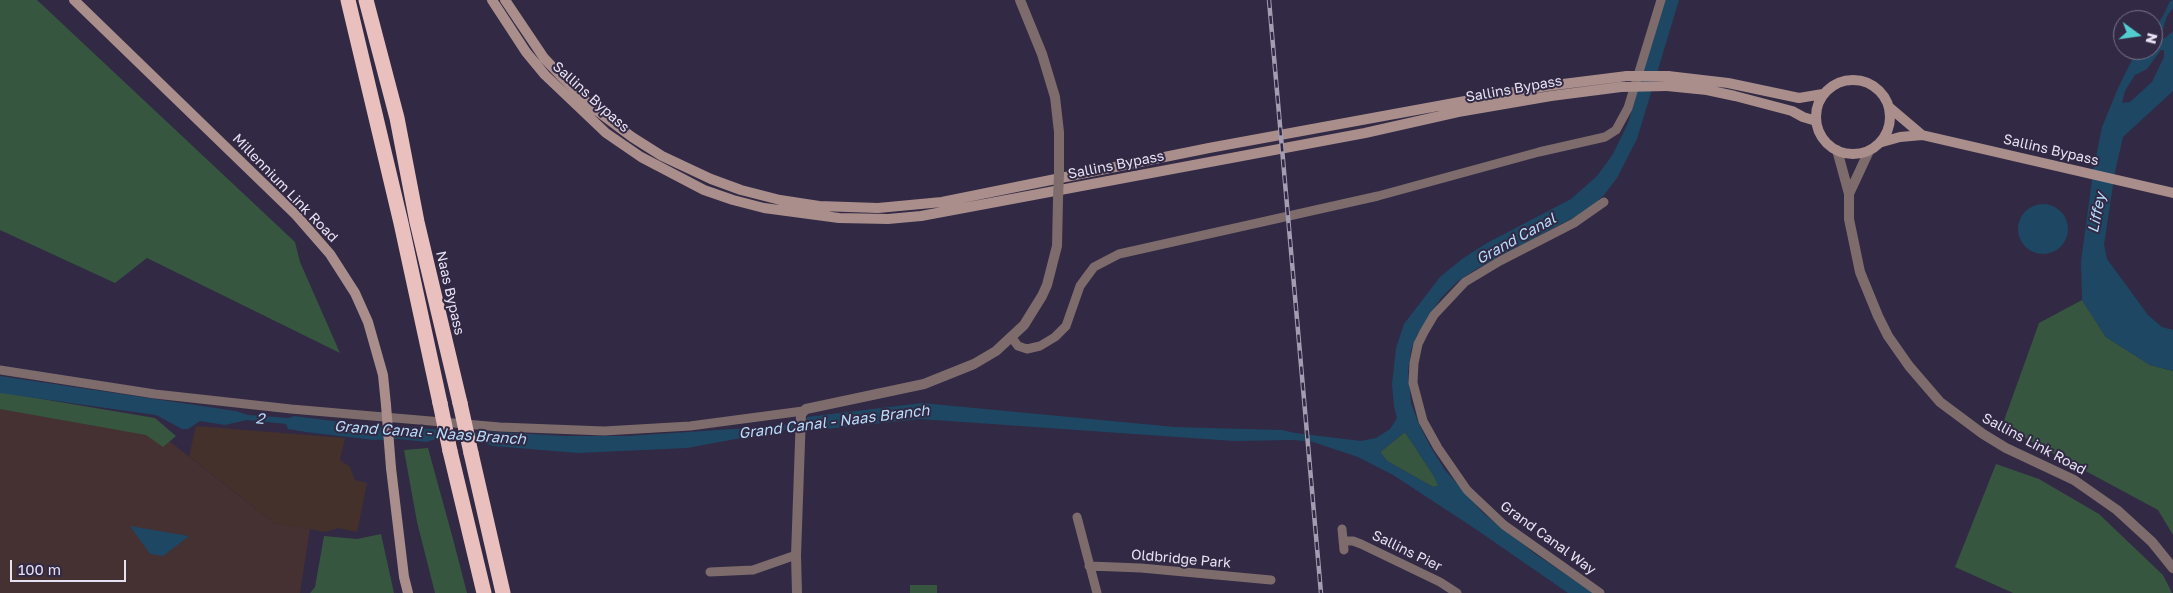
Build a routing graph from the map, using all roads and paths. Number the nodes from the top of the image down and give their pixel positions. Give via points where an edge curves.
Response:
1 (74, 0) edge
2 (338, 0) edge
3 (348, 0) edge
4 (366, 0) edge
5 (375, 0) edge
6 (492, 0) edge
7 (505, 0) edge
8 (1020, 0) edge
9 (1661, 0) edge
10 (1667, 81) junction
11 (1823, 94) junction
12 (1889, 107) junction
13 (1816, 121) junction
14 (1922, 135) junction
15 (1882, 142) junction
16 (1836, 150) junction
17 (1869, 151) junction
18 (2173, 193) edge
19 (1849, 194) junction
20 (1604, 202) dead end
21 (416, 217) junction
22 (401, 224) junction
23 (1012, 338) junction
24 (0, 370) edge
25 (801, 414) junction
26 (1076, 517) dead end
27 (1342, 529) dead end
28 (796, 555) junction
29 (1089, 566) junction
30 (2173, 568) edge
31 (710, 572) dead end
32 (1271, 580) dead end
33 (408, 593) edge
34 (484, 593) edge
35 (503, 593) edge
36 (797, 593) edge
37 (1097, 593) edge
38 (1457, 593) edge
39 (1600, 593) edge

1 - 33 main road, Millennium Link Road, bridge via 296,215 330,254 354,293 368,322 383,375
2 - 22 highway
3 - 22 highway
4 - 21 highway, Naas Bypass via 397,118
5 - 21 highway
6 - 10 main road, Sallins Bypass, bridge via 515,37 545,75 606,133 641,157 704,190 733,200 839,218 921,216 1560,94
7 - 10 main road, Sallins Bypass, bridge via 544,58 592,108 632,137 711,179 772,198 819,206 878,208 942,202 1209,148 1547,86 1627,76
8 - 23 street, bridge via 1042,54 1054,97 1059,132 1059,173 1057,246 1047,285 1029,318
9 - 23 street via 1628,108 1616,130 1606,136 1378,196 1119,254 1094,267 1080,286 1066,326 1055,337 1027,350
10 - 11 main road, Sallins Bypass via 1728,83 1799,98
10 - 13 main road, Sallins Bypass via 1792,111
11 - 12 main road via 1841,82 1862,80 1881,91
11 - 13 main road
12 - 14 main road, Sallins Bypass
12 - 15 main road via 1891,122
13 - 16 main road via 1821,136
14 - 15 main road, Sallins Bypass
14 - 18 main road, Sallins Bypass
15 - 17 main road
16 - 17 main road via 1847,154
16 - 19 street, Sallins Link Road
17 - 19 street, Sallins Link Road
19 - 30 street, Sallins Link Road via 1854,247 1868,295 1888,336 1926,388 1983,434 2074,480 2117,510 2152,542
20 - 39 street, Grand Canal Way via 1574,223 1500,260 1465,282 1438,310 1424,332 1418,344 1412,383 1423,421 1468,490 1504,525
21 - 35 highway, Naas Bypass, bridge
22 - 34 highway, bridge
23 - 25 street via 996,352 974,364 924,384
24 - 25 street via 155,394 500,427 614,431
25 - 28 street
26 - 29 street
27 - 38 street, Sallins Pier via 1343,546 1353,541 1361,544
28 - 31 street via 753,570
28 - 36 street
29 - 32 street, Oldbridge Park
29 - 37 street

